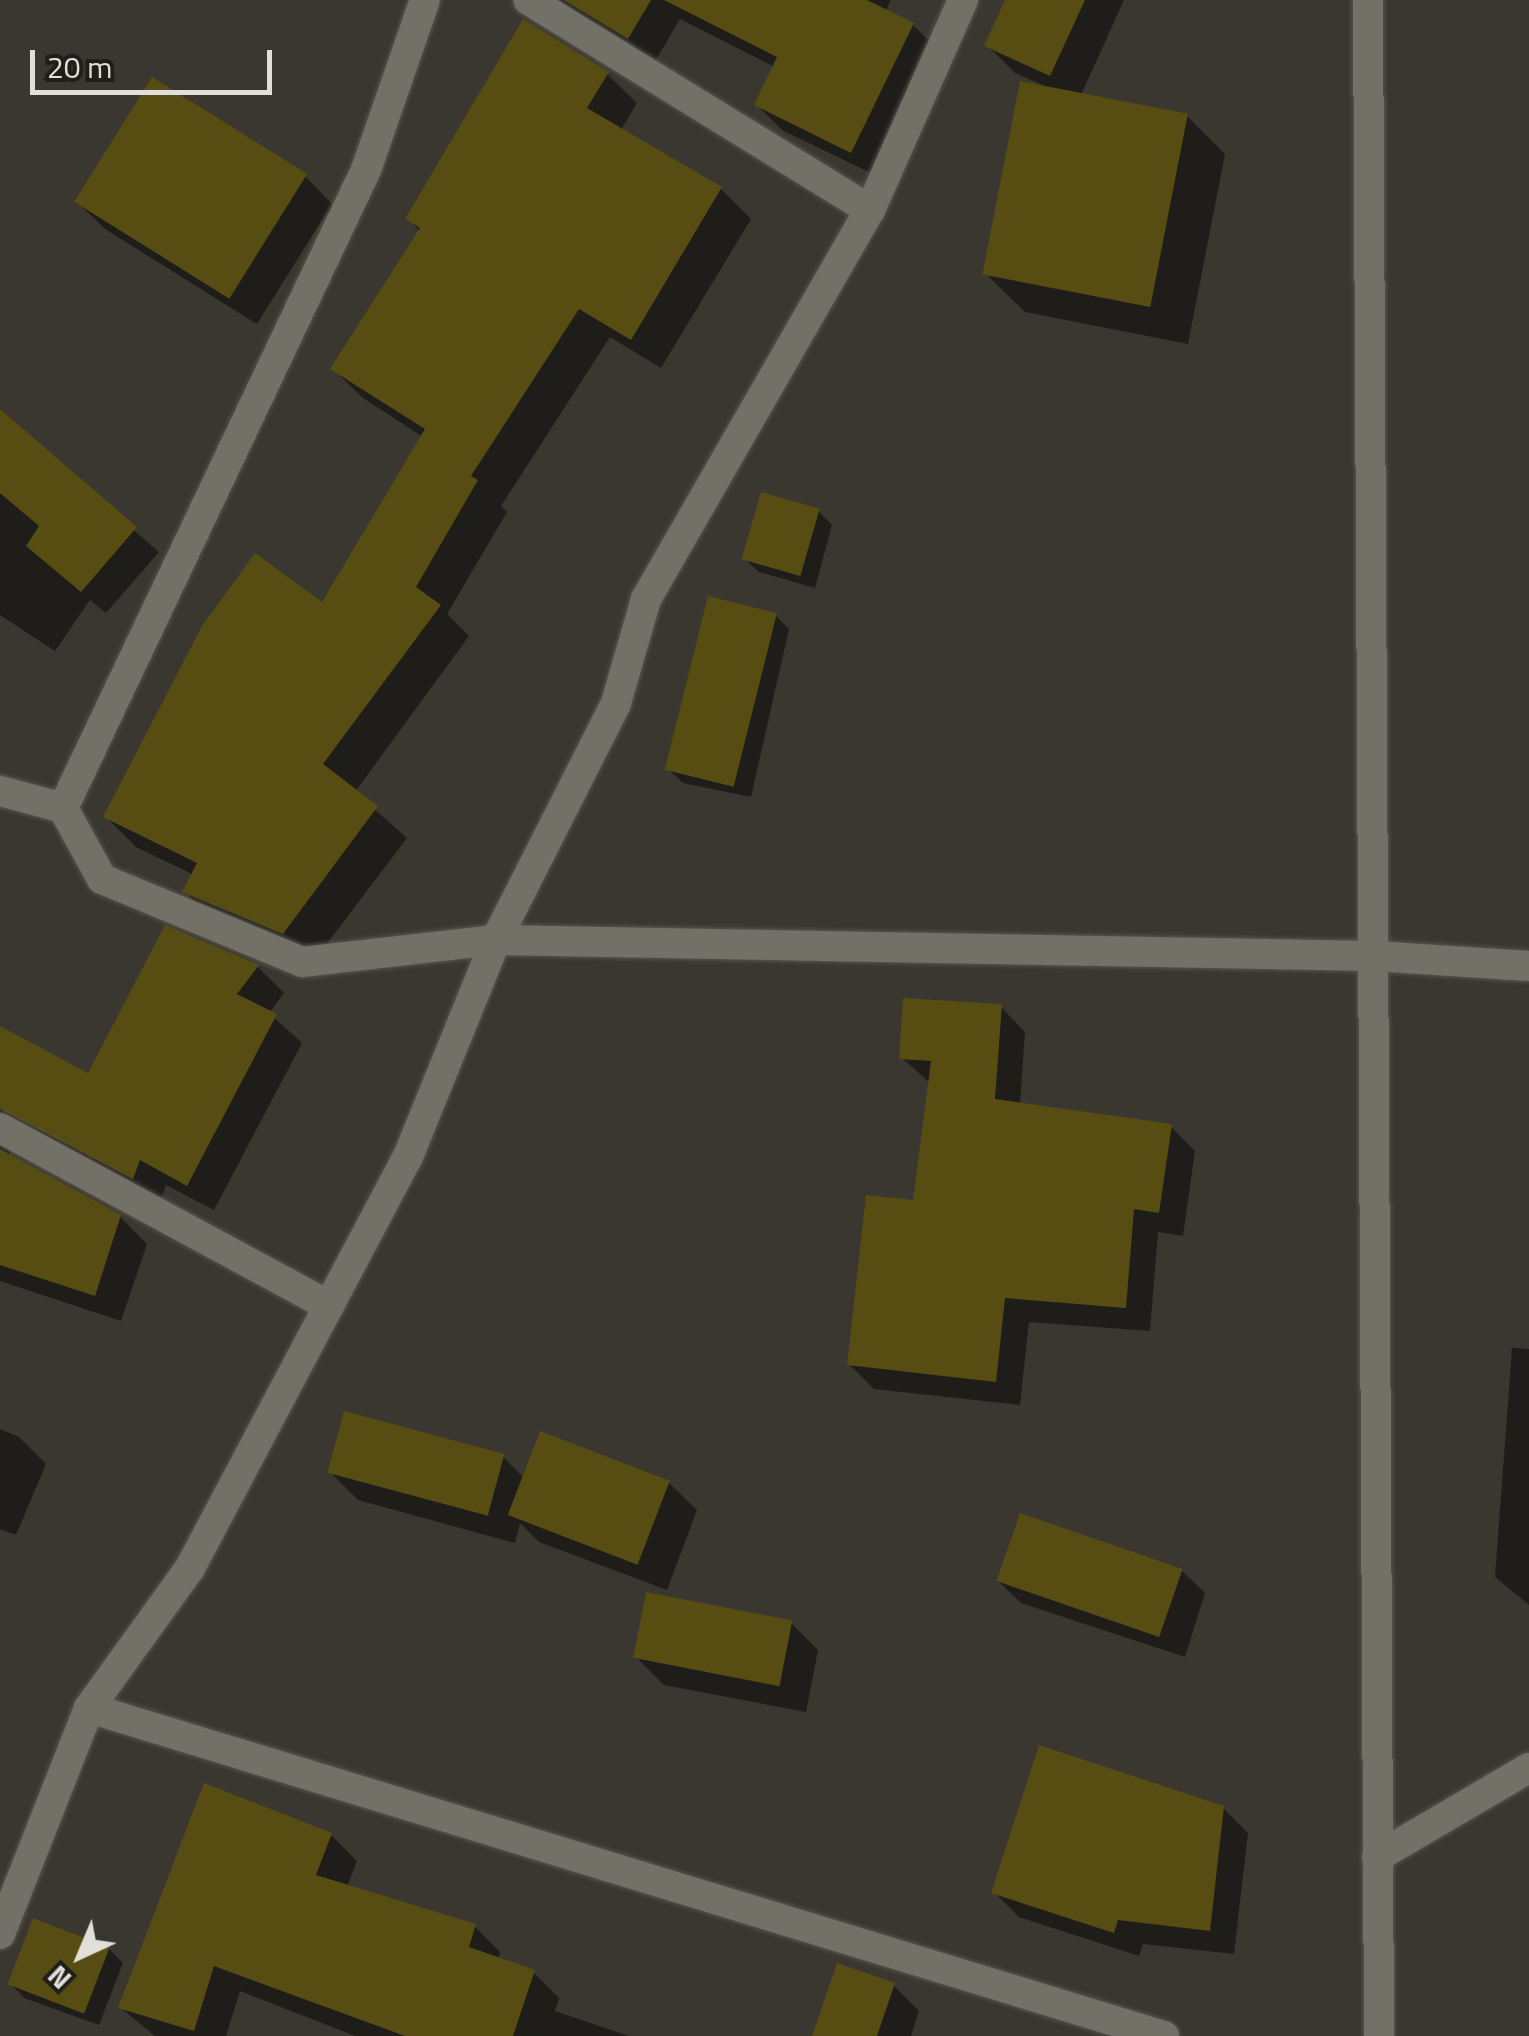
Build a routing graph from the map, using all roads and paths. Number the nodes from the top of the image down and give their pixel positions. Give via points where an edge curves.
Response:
1 (425, 0) edge
2 (528, 0) edge
3 (963, 0) edge
4 (1368, 0) edge
5 (870, 210) junction
6 (0, 791) edge
7 (62, 808) junction
8 (496, 940) junction
9 (1374, 956) junction
10 (1529, 966) edge
11 (0, 1128) edge
12 (330, 1306) junction
13 (89, 1708) junction
14 (1529, 1768) edge
15 (1377, 1857) junction
16 (0, 1934) edge
17 (1164, 2036) edge
18 (1379, 2036) edge

1 - 7 street via 366,170
2 - 5 street
3 - 5 street
4 - 9 street
5 - 8 street via 646,600 616,703
6 - 7 street
7 - 8 street via 102,879 302,962
8 - 9 street
8 - 12 street via 407,1159
9 - 10 street
9 - 15 street
11 - 12 street
12 - 13 street via 190,1568
13 - 16 street
13 - 17 street
14 - 15 street
15 - 18 street

